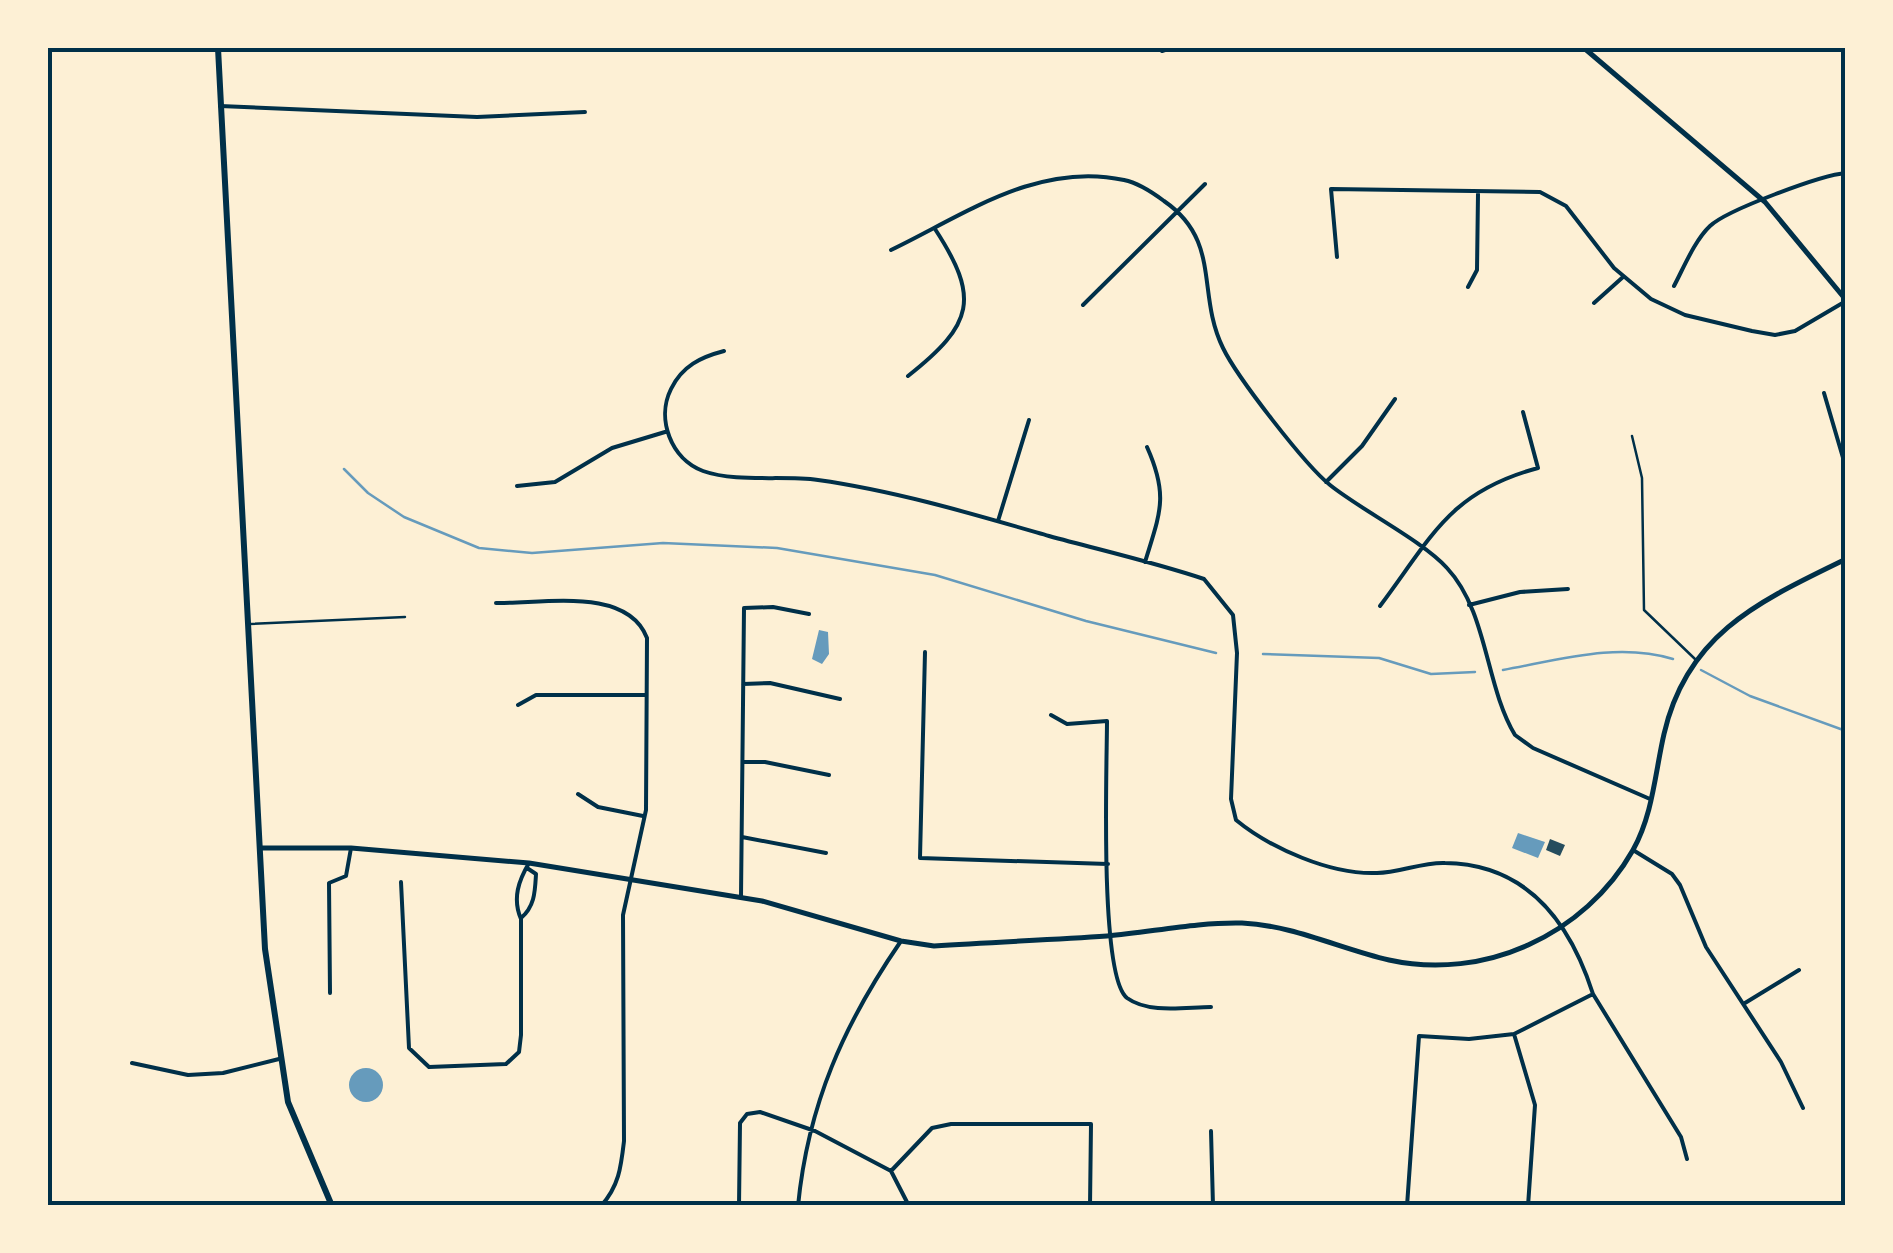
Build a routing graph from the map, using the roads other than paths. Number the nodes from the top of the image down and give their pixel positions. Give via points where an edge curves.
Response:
1 (218, 48) edge
2 (1171, 48) edge
3 (1584, 48) edge
4 (1162, 51) dead end
5 (220, 106) junction
6 (585, 112) dead end
7 (1846, 173) edge
8 (1204, 184) dead end
9 (1478, 194) junction
10 (1765, 202) junction
11 (1177, 210) junction
12 (935, 228) junction
13 (891, 250) dead end
14 (1337, 258) dead end
15 (1623, 277) junction
16 (1674, 286) dead end
17 (1468, 287) dead end
18 (1846, 301) edge
19 (1594, 303) dead end
20 (1083, 305) dead end
21 (724, 351) dead end
22 (908, 376) dead end
23 (1824, 393) dead end
24 (1395, 399) dead end
25 (1522, 412) dead end
26 (1029, 420) dead end
27 (666, 431) junction
28 (1632, 436) dead end
29 (1147, 448) dead end
30 (1846, 468) edge
31 (1326, 482) junction
32 (517, 486) dead end
33 (998, 521) junction
34 (1422, 550) junction
35 (1846, 558) edge
36 (1145, 562) junction
37 (1568, 589) dead end
38 (496, 604) dead end
39 (1468, 605) junction
40 (1380, 606) dead end
41 (809, 614) dead end
42 (404, 617) dead end
43 (248, 624) junction
44 (925, 652) dead end
45 (1696, 660) junction
46 (743, 684) junction
47 (647, 695) junction
48 (840, 699) dead end
49 (518, 705) dead end
50 (1052, 715) dead end
51 (742, 762) junction
52 (829, 775) dead end
53 (578, 794) dead end
54 (1652, 799) junction
55 (645, 816) junction
56 (742, 837) junction
57 (257, 848) junction
58 (351, 848) junction
59 (1633, 850) junction
60 (826, 853) dead end
61 (1108, 864) junction
62 (528, 865) junction
63 (632, 878) junction
64 (401, 882) dead end
65 (741, 897) junction
66 (521, 918) junction
67 (1562, 928) junction
68 (1109, 936) junction
69 (901, 941) junction
70 (1799, 970) dead end
71 (330, 992) dead end
72 (1592, 994) junction
73 (1745, 1003) junction
74 (1211, 1007) dead end
75 (1514, 1034) junction
76 (280, 1058) junction
77 (132, 1063) dead end
78 (1803, 1108) dead end
79 (808, 1128) junction
80 (1210, 1132) dead end
81 (1687, 1160) dead end
82 (891, 1170) junction
83 (332, 1206) edge
84 (601, 1206) edge
85 (739, 1206) edge
86 (798, 1206) edge
87 (909, 1206) edge
88 (1090, 1206) edge
89 (1213, 1206) edge
90 (1407, 1206) edge
91 (1528, 1206) edge

1 - 5 main road
2 - 4 street
3 - 10 street
5 - 6 street via 477,117
5 - 43 main road
7 - 10 street via 1808,180
8 - 11 street
9 - 14 street via 1331,189
9 - 15 street via 1522,189 1555,199
9 - 17 street via 1477,270
10 - 16 street via 1709,226
10 - 18 street
11 - 12 street via 1124,180 1027,182
11 - 20 street
11 - 31 street via 1191,222 1202,250 1210,321 1225,354
12 - 13 street
12 - 22 street via 959,266 963,317
15 - 18 street via 1685,315 1775,335 1796,331
15 - 19 street
21 - 27 street via 702,356 680,374 669,392
23 - 30 street
24 - 31 street
25 - 34 street via 1538,468 1472,492
26 - 33 street
27 - 32 street via 612,448 555,482
27 - 33 street via 687,462 705,472 818,480
28 - 45 lane via 1642,478 1644,610
29 - 36 street via 1164,497
31 - 34 street
33 - 36 street
34 - 39 street via 1448,568
34 - 40 street
35 - 45 street via 1728,623
36 - 67 street via 1204,579 1234,616 1236,820 1274,844 1354,872 1443,862 1490,872 1536,891
37 - 39 street
38 - 47 street via 624,610 648,638
39 - 54 street via 1515,735
41 - 46 street via 744,608
42 - 43 lane
43 - 57 main road
44 - 61 street via 920,858
45 - 54 street via 1670,706
46 - 48 street via 770,683
46 - 51 street
47 - 49 street via 536,695
47 - 55 street
50 - 61 street via 1066,724 1107,721
51 - 52 street
51 - 56 street
53 - 55 street via 598,807
54 - 59 street
55 - 63 street
56 - 60 street
56 - 65 street
57 - 58 street
57 - 76 main road
58 - 62 street
58 - 71 street via 346,876 328,883
59 - 67 street via 1609,885
59 - 73 street via 1680,884 1706,947
61 - 68 street
62 - 63 street
62 - 66 street via 519,876
62 - 66 street via 536,874 535,889 531,910
63 - 65 street
63 - 84 street via 623,914 624,1141 620,1172
64 - 66 street via 409,1048 429,1067 506,1064 519,1052
65 - 69 street
67 - 68 street via 1488,960 1436,965 1248,924
67 - 72 street
68 - 69 street via 934,946
68 - 74 street via 1115,978 1130,1000
69 - 79 street via 858,1003
70 - 73 street
72 - 75 street
72 - 81 street via 1681,1137
73 - 78 street
75 - 90 street via 1419,1036
75 - 91 street via 1535,1105
76 - 77 street via 188,1076
76 - 83 main road via 288,1102
79 - 82 street
79 - 85 street via 747,1114 740,1123
79 - 86 street
80 - 89 street
82 - 87 street
82 - 88 street via 932,1128 1091,1124

